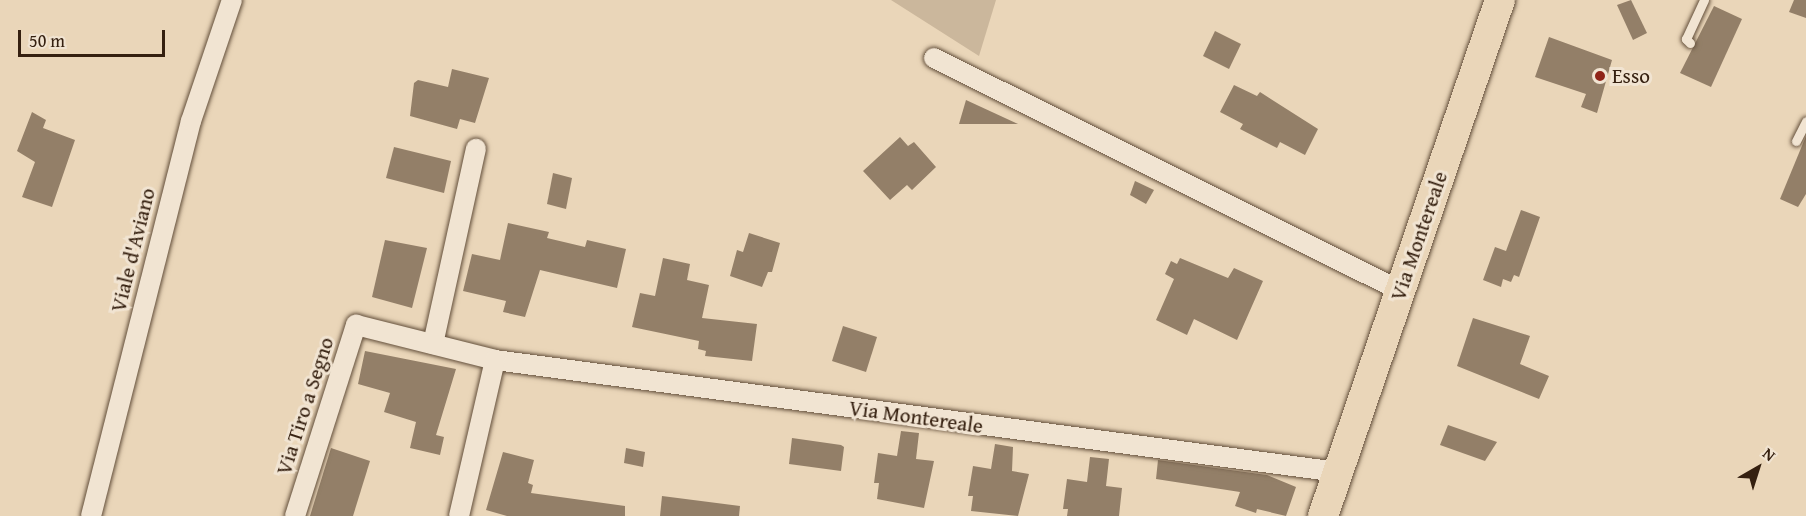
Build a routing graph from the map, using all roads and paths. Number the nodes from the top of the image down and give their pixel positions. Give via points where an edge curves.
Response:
1 (232, 0) edge
2 (1500, 0) edge
3 (1704, 0) edge
4 (1689, 43) dead end
5 (934, 58) dead end
6 (1806, 121) edge
7 (1796, 141) dead end
8 (476, 149) dead end
9 (1401, 291) junction
10 (433, 344) junction
11 (495, 360) junction
12 (1338, 472) junction
13 (91, 516) edge
14 (295, 516) edge
15 (459, 516) edge
16 (1323, 516) edge

1 - 13 street, Viale d'Aviano via 191,121
2 - 9 main road, Via Montereale
3 - 4 lane via 1686,39
5 - 9 street
6 - 7 lane
8 - 10 street
9 - 12 main road, Via Montereale
10 - 11 street, Via Tiro a Segno
10 - 14 street, Via Tiro a Segno via 356,325
11 - 12 street, Via Montereale
11 - 15 street
12 - 16 main road, Via Montereale

